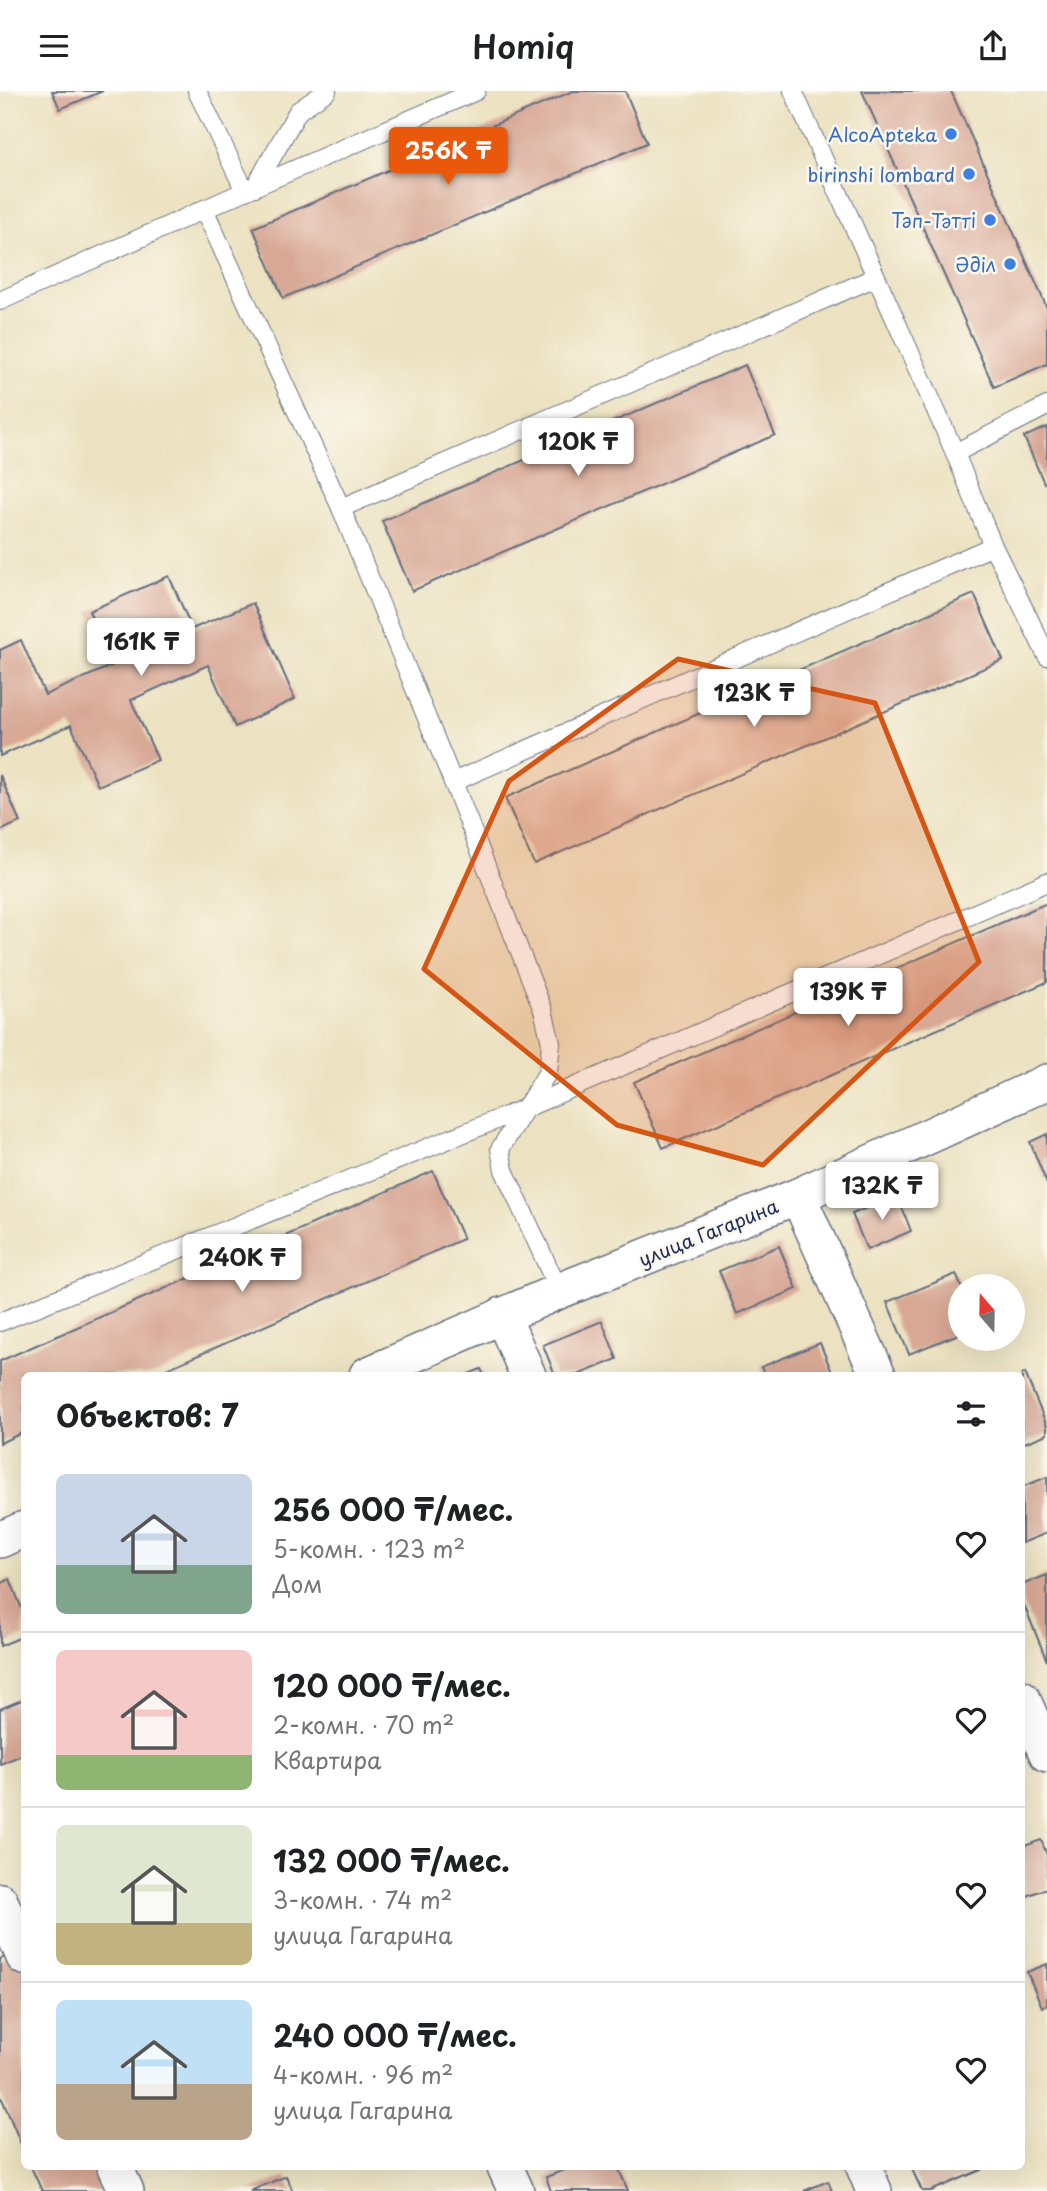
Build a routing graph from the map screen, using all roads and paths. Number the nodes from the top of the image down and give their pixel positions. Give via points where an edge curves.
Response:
1 (197, 91) edge
2 (327, 91) edge
3 (476, 91) edge
4 (793, 91) edge
5 (250, 189) junction
6 (204, 209) junction
7 (876, 277) junction
8 (0, 301) edge
9 (1047, 406) edge
10 (956, 453) junction
11 (341, 508) junction
12 (993, 546) junction
13 (1047, 656) edge
14 (453, 782) junction
15 (1047, 882) edge
16 (1047, 1082) edge
17 (528, 1107) junction
18 (798, 1196) junction
19 (559, 1291) junction
20 (502, 1315) junction
21 (0, 1322) edge
22 (374, 1372) edge
23 (527, 1372) edge
24 (877, 1372) edge
25 (21, 1530) edge
26 (0, 1540) edge
27 (1025, 1705) edge
28 (1047, 1754) edge
29 (2, 1913) edge
30 (21, 1951) edge
31 (117, 2170) edge
32 (506, 2170) edge
33 (865, 2170) edge
34 (126, 2191) edge
35 (516, 2191) edge
36 (874, 2191) edge

1 - 5 lane
2 - 5 lane via 298,111
3 - 5 lane
4 - 7 lane
5 - 6 lane
6 - 8 lane
6 - 11 lane
7 - 10 lane
7 - 11 lane
9 - 10 lane
10 - 12 lane
11 - 14 lane
12 - 13 lane
12 - 14 lane
14 - 17 lane via 543,1010 551,1043 548,1072
15 - 17 lane
16 - 18 street, улица Гагарина
17 - 19 lane via 500,1149 504,1170
17 - 21 lane
18 - 19 street, улица Гагарина
18 - 24 street
19 - 20 street, улица Гагарина
20 - 22 street, улица Гагарина
20 - 23 street
25 - 26 street
27 - 28 street
29 - 30 street
31 - 34 street
32 - 35 street
33 - 36 street

